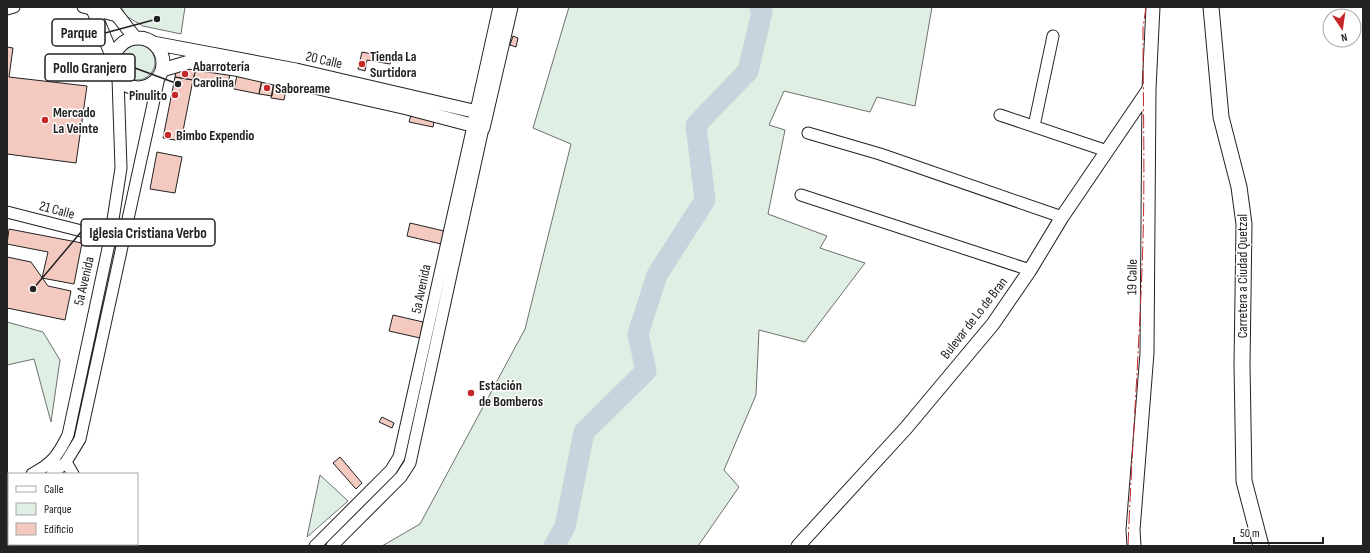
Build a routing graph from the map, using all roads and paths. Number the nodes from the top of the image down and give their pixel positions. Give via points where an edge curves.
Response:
1 (14, 7) edge
2 (500, 7) edge
3 (511, 7) edge
4 (1153, 7) edge
5 (1211, 7) edge
6 (89, 8) edge
7 (7, 9) edge
8 (114, 11) edge
9 (1053, 36) dead end
10 (135, 38) junction
11 (153, 43) junction
12 (113, 58) junction
13 (160, 73) junction
14 (118, 78) junction
15 (1149, 89) junction
16 (482, 113) junction
17 (1000, 115) dead end
18 (1034, 126) junction
19 (478, 127) junction
20 (808, 133) dead end
21 (1107, 151) junction
22 (801, 195) dead end
23 (7, 212) edge
24 (1062, 217) junction
25 (110, 239) junction
26 (123, 242) junction
27 (1030, 270) junction
28 (432, 338) junction
29 (66, 462) junction
30 (34, 473) edge
31 (53, 473) edge
32 (72, 473) edge
33 (315, 546) edge
34 (332, 546) edge
35 (798, 546) edge
36 (1134, 546) edge
37 (1261, 546) edge

1 - 7 street
2 - 16 street, 5a Avenida
3 - 16 street, 5a Avenida
4 - 15 street, 19 Calle
5 - 37 main road, Carretera a Ciudad Quetzal via 1221,117 1239,187 1244,224 1244,481
6 - 8 street
6 - 12 street
8 - 10 street
9 - 18 street
10 - 11 street
10 - 12 street via 121,44
11 - 13 street via 162,55
11 - 16 street, 20 Calle via 296,70
12 - 14 street via 113,68
13 - 14 street via 153,82 138,88 123,83
13 - 19 street, 20 Calle via 189,62 235,69
13 - 26 street
14 - 25 street, 5a Avenida via 121,168
15 - 21 street, Bulevar de Lo de Bran
15 - 36 street, 19 Calle via 1147,353
16 - 19 street, 5a Avenida
17 - 18 street
18 - 21 street
19 - 28 street, 5a Avenida
20 - 24 street via 880,154
21 - 24 street, Bulevar de Lo de Bran
22 - 27 street
23 - 25 street, 21 Calle
24 - 27 street, Bulevar de Lo de Bran
25 - 26 street, 21 Calle
25 - 30 street, 5a Avenida via 68,435 58,454
26 - 29 street via 80,439
27 - 35 street, Bulevar de Lo de Bran via 993,324 906,428
28 - 33 street, 5a Avenida via 399,457 391,470
28 - 34 street, 5a Avenida via 407,470
29 - 31 street
29 - 32 street

